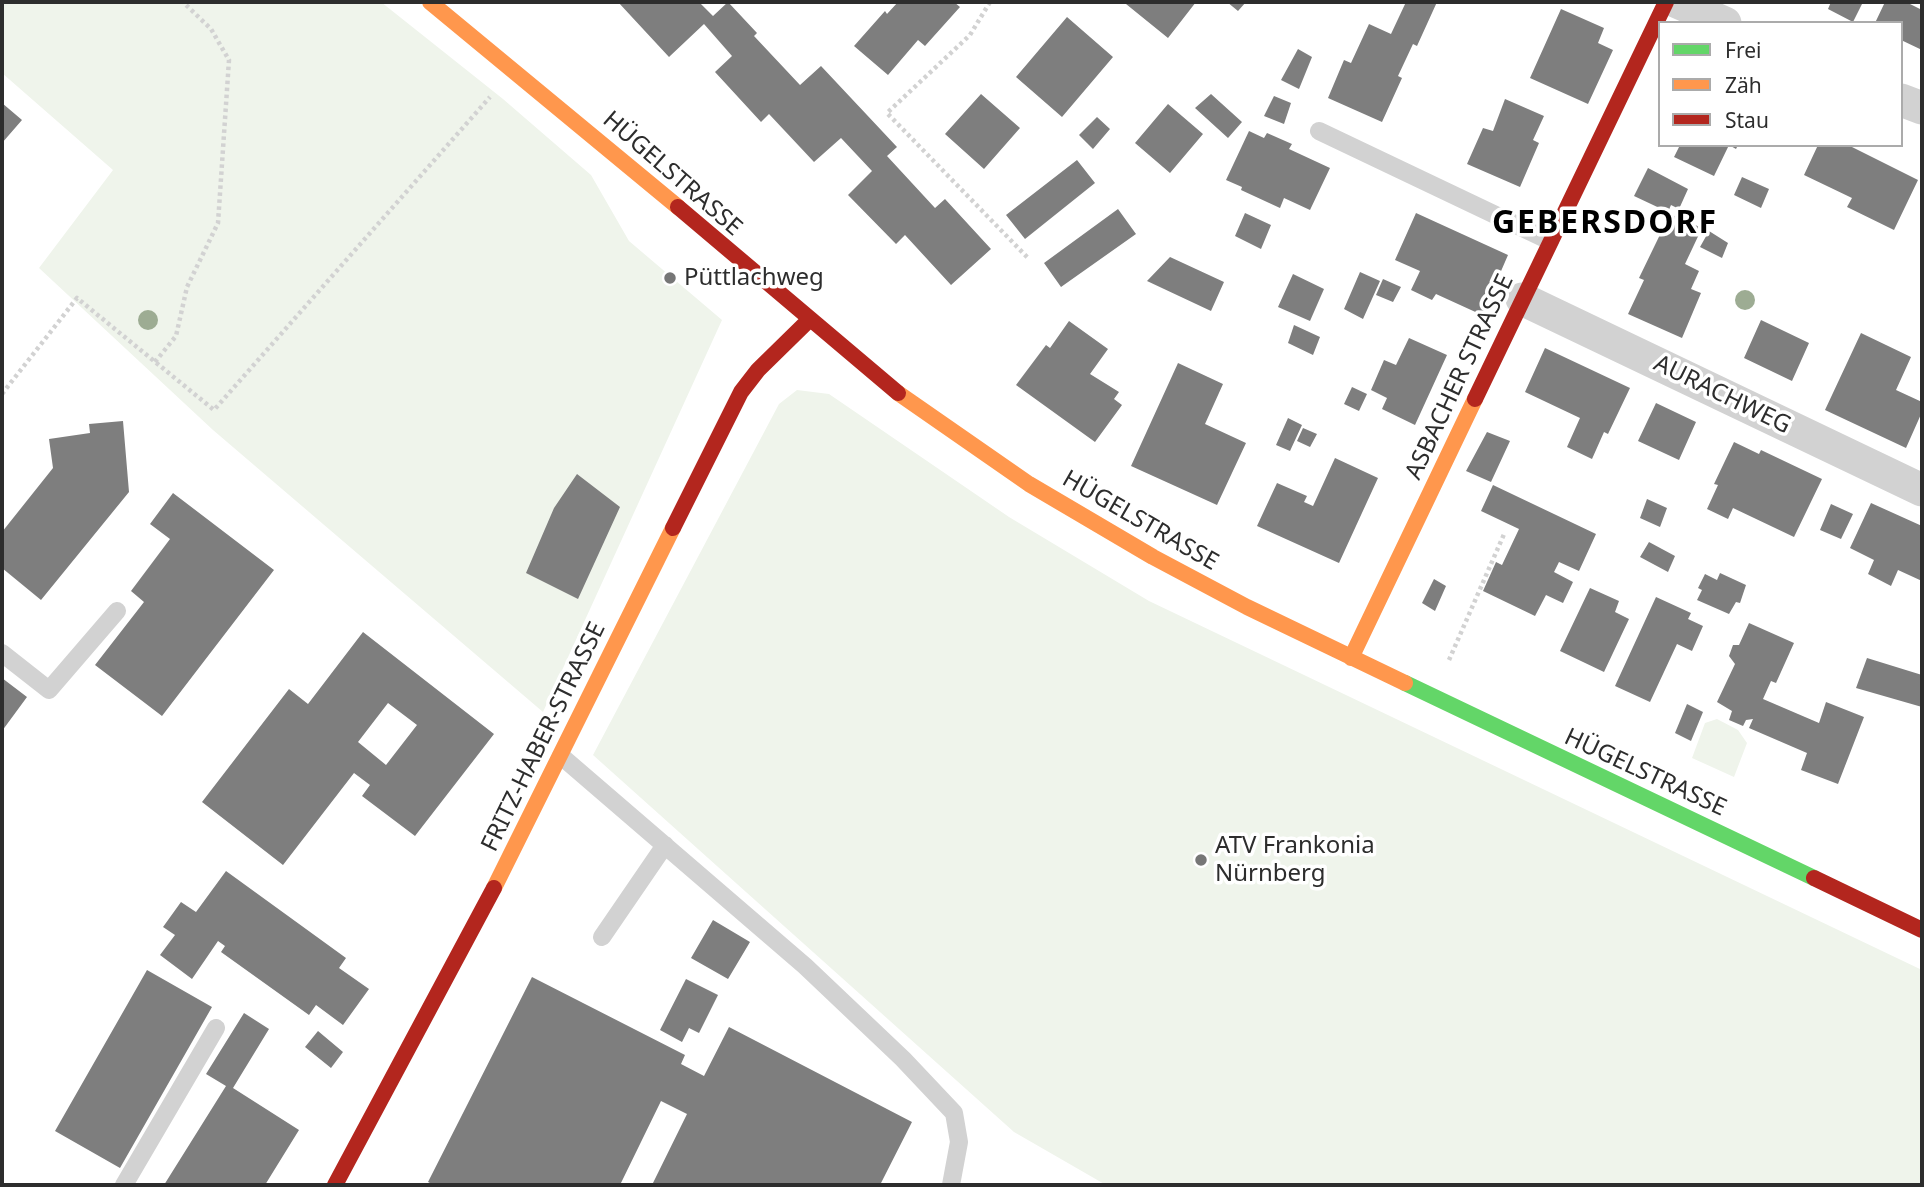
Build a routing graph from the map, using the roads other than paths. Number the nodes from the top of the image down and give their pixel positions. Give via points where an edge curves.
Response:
1 (1666, 2) edge
2 (1677, 2) edge
3 (439, 5) edge
4 (1720, 21) edge
5 (1903, 101) edge
6 (1922, 108) edge
7 (1320, 131) dead end
8 (1550, 241) junction
9 (1522, 299) junction
10 (808, 321) junction
11 (1922, 490) edge
12 (117, 611) dead end
13 (2, 653) edge
14 (1351, 658) junction
15 (561, 755) junction
16 (664, 845) junction
17 (1922, 930) edge
18 (602, 937) dead end
19 (216, 1028) dead end
20 (124, 1185) edge
21 (335, 1185) edge
22 (951, 1185) edge

1 - 8 street, ASBACHER STRASSE
2 - 4 street
3 - 10 street, HÜGELSTRASSE
5 - 6 street
7 - 8 lane
8 - 9 street, ASBACHER STRASSE
9 - 11 street, AURACHWEG
9 - 14 street, ASBACHER STRASSE
10 - 14 street, HÜGELSTRASSE via 886,384 1029,484 1153,558
10 - 15 street, FRITZ-HABER-STRASSE via 741,392
12 - 13 lane via 49,690
14 - 17 street, HÜGELSTRASSE
15 - 16 lane
15 - 21 street, FRITZ-HABER-STRASSE
16 - 18 lane
16 - 22 lane via 805,966 954,1113 959,1142
19 - 20 lane

